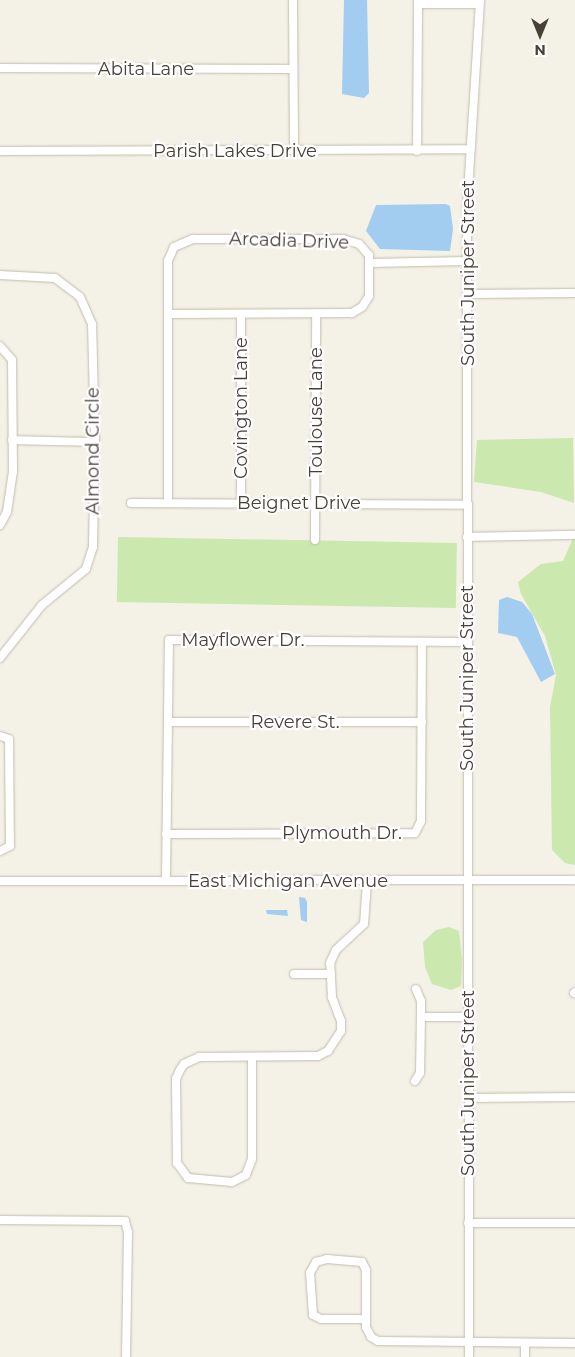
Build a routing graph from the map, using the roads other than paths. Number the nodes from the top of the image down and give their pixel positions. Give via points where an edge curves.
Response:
1 (293, 0) edge
2 (418, 2) edge
3 (480, 2) edge
4 (0, 68) edge
5 (293, 69) junction
6 (470, 149) junction
7 (0, 151) edge
8 (294, 151) junction
9 (417, 151) junction
10 (467, 261) junction
11 (371, 263) junction
12 (0, 275) edge
13 (575, 293) edge
14 (467, 294) junction
15 (168, 314) junction
16 (241, 314) junction
17 (316, 314) junction
18 (0, 346) edge
19 (12, 440) junction
20 (94, 442) junction
21 (131, 503) dead end
22 (168, 503) junction
23 (242, 503) junction
24 (315, 503) junction
25 (468, 505) junction
26 (0, 525) edge
27 (575, 535) edge
28 (467, 537) junction
29 (315, 540) dead end
30 (422, 642) junction
31 (467, 642) junction
32 (0, 658) edge
33 (168, 722) junction
34 (422, 722) junction
35 (0, 736) edge
36 (10, 796) junction
37 (0, 797) edge
38 (166, 834) junction
39 (0, 851) edge
40 (575, 880) edge
41 (0, 881) edge
42 (166, 881) junction
43 (468, 881) junction
44 (367, 882) junction
45 (294, 974) dead end
46 (331, 974) junction
47 (416, 989) dead end
48 (421, 1017) junction
49 (468, 1017) junction
50 (252, 1058) junction
51 (415, 1081) dead end
52 (575, 1097) edge
53 (468, 1098) junction
54 (0, 1220) edge
55 (468, 1223) junction
56 (575, 1223) edge
57 (366, 1320) junction
58 (468, 1342) junction
59 (525, 1342) junction
60 (575, 1343) edge
61 (126, 1357) edge
62 (468, 1357) edge
63 (525, 1357) edge

1 - 5 street
2 - 3 street
2 - 9 street
3 - 6 street, South Juniper Street
4 - 5 street, Abita Lane
5 - 8 street
6 - 9 street, Parish Lakes Drive
6 - 10 street, South Juniper Street
7 - 8 street, Parish Lakes Drive
8 - 9 street, Parish Lakes Drive
10 - 11 street
10 - 14 street, South Juniper Street
11 - 15 street, Arcadia Drive via 359,244 343,239 186,240 174,247 168,261
11 - 17 street, Arcadia Drive via 371,289 362,307 346,314
12 - 20 street, Almond Circle via 55,278 80,297 92,324
13 - 14 street
14 - 25 street, South Juniper Street
15 - 16 street, Arcadia Drive
15 - 22 street, Arcadia Drive
16 - 17 street, Arcadia Drive
16 - 23 street, Covington Lane
17 - 24 street, Toulouse Lane
18 - 19 street via 12,360
19 - 20 street
19 - 26 street via 12,479 7,512
20 - 32 street, Almond Circle via 93,547 86,569 42,605
21 - 22 street, Beignet Drive
22 - 23 street, Beignet Drive
23 - 24 street, Beignet Drive
24 - 25 street, Beignet Drive
24 - 29 street, Toulouse Lane
25 - 28 street, South Juniper Street
27 - 28 street
28 - 31 street, South Juniper Street
30 - 31 street, Mayflower Dr.
30 - 33 street, Mayflower Dr. via 169,640
30 - 34 street, Plymouth Dr.
31 - 43 street, South Juniper Street
33 - 34 street, Revere St.
33 - 38 street, Mayflower Dr.
34 - 38 street, Plymouth Dr. via 421,821 415,833
35 - 36 street via 9,739
36 - 37 street
36 - 39 street via 10,846
38 - 42 street, Mayflower Dr.
40 - 43 street, East Michigan Avenue
41 - 42 street, East Michigan Avenue
42 - 44 street, East Michigan Avenue
43 - 44 street, East Michigan Avenue
43 - 49 street, South Juniper Street
44 - 46 street via 364,924 336,950 330,962
45 - 46 street
46 - 50 street via 332,997 341,1021 341,1031 328,1051 318,1056
47 - 48 street via 421,1001
48 - 49 street
48 - 51 street via 420,1073
49 - 53 street, South Juniper Street
50 - 50 street via 199,1057 184,1064 180,1070 176,1079 177,1163 188,1178 232,1182 246,1176 252,1159
52 - 53 street
53 - 55 street, South Juniper Street
54 - 61 street via 125,1221 128,1232
55 - 56 street
55 - 58 street, South Juniper Street
57 - 57 street via 366,1270 362,1262 326,1259 313,1264 310,1273 313,1315 321,1319
57 - 58 street via 368,1333 378,1341
58 - 59 street
58 - 62 street, South Juniper Street
59 - 60 street
59 - 63 street

